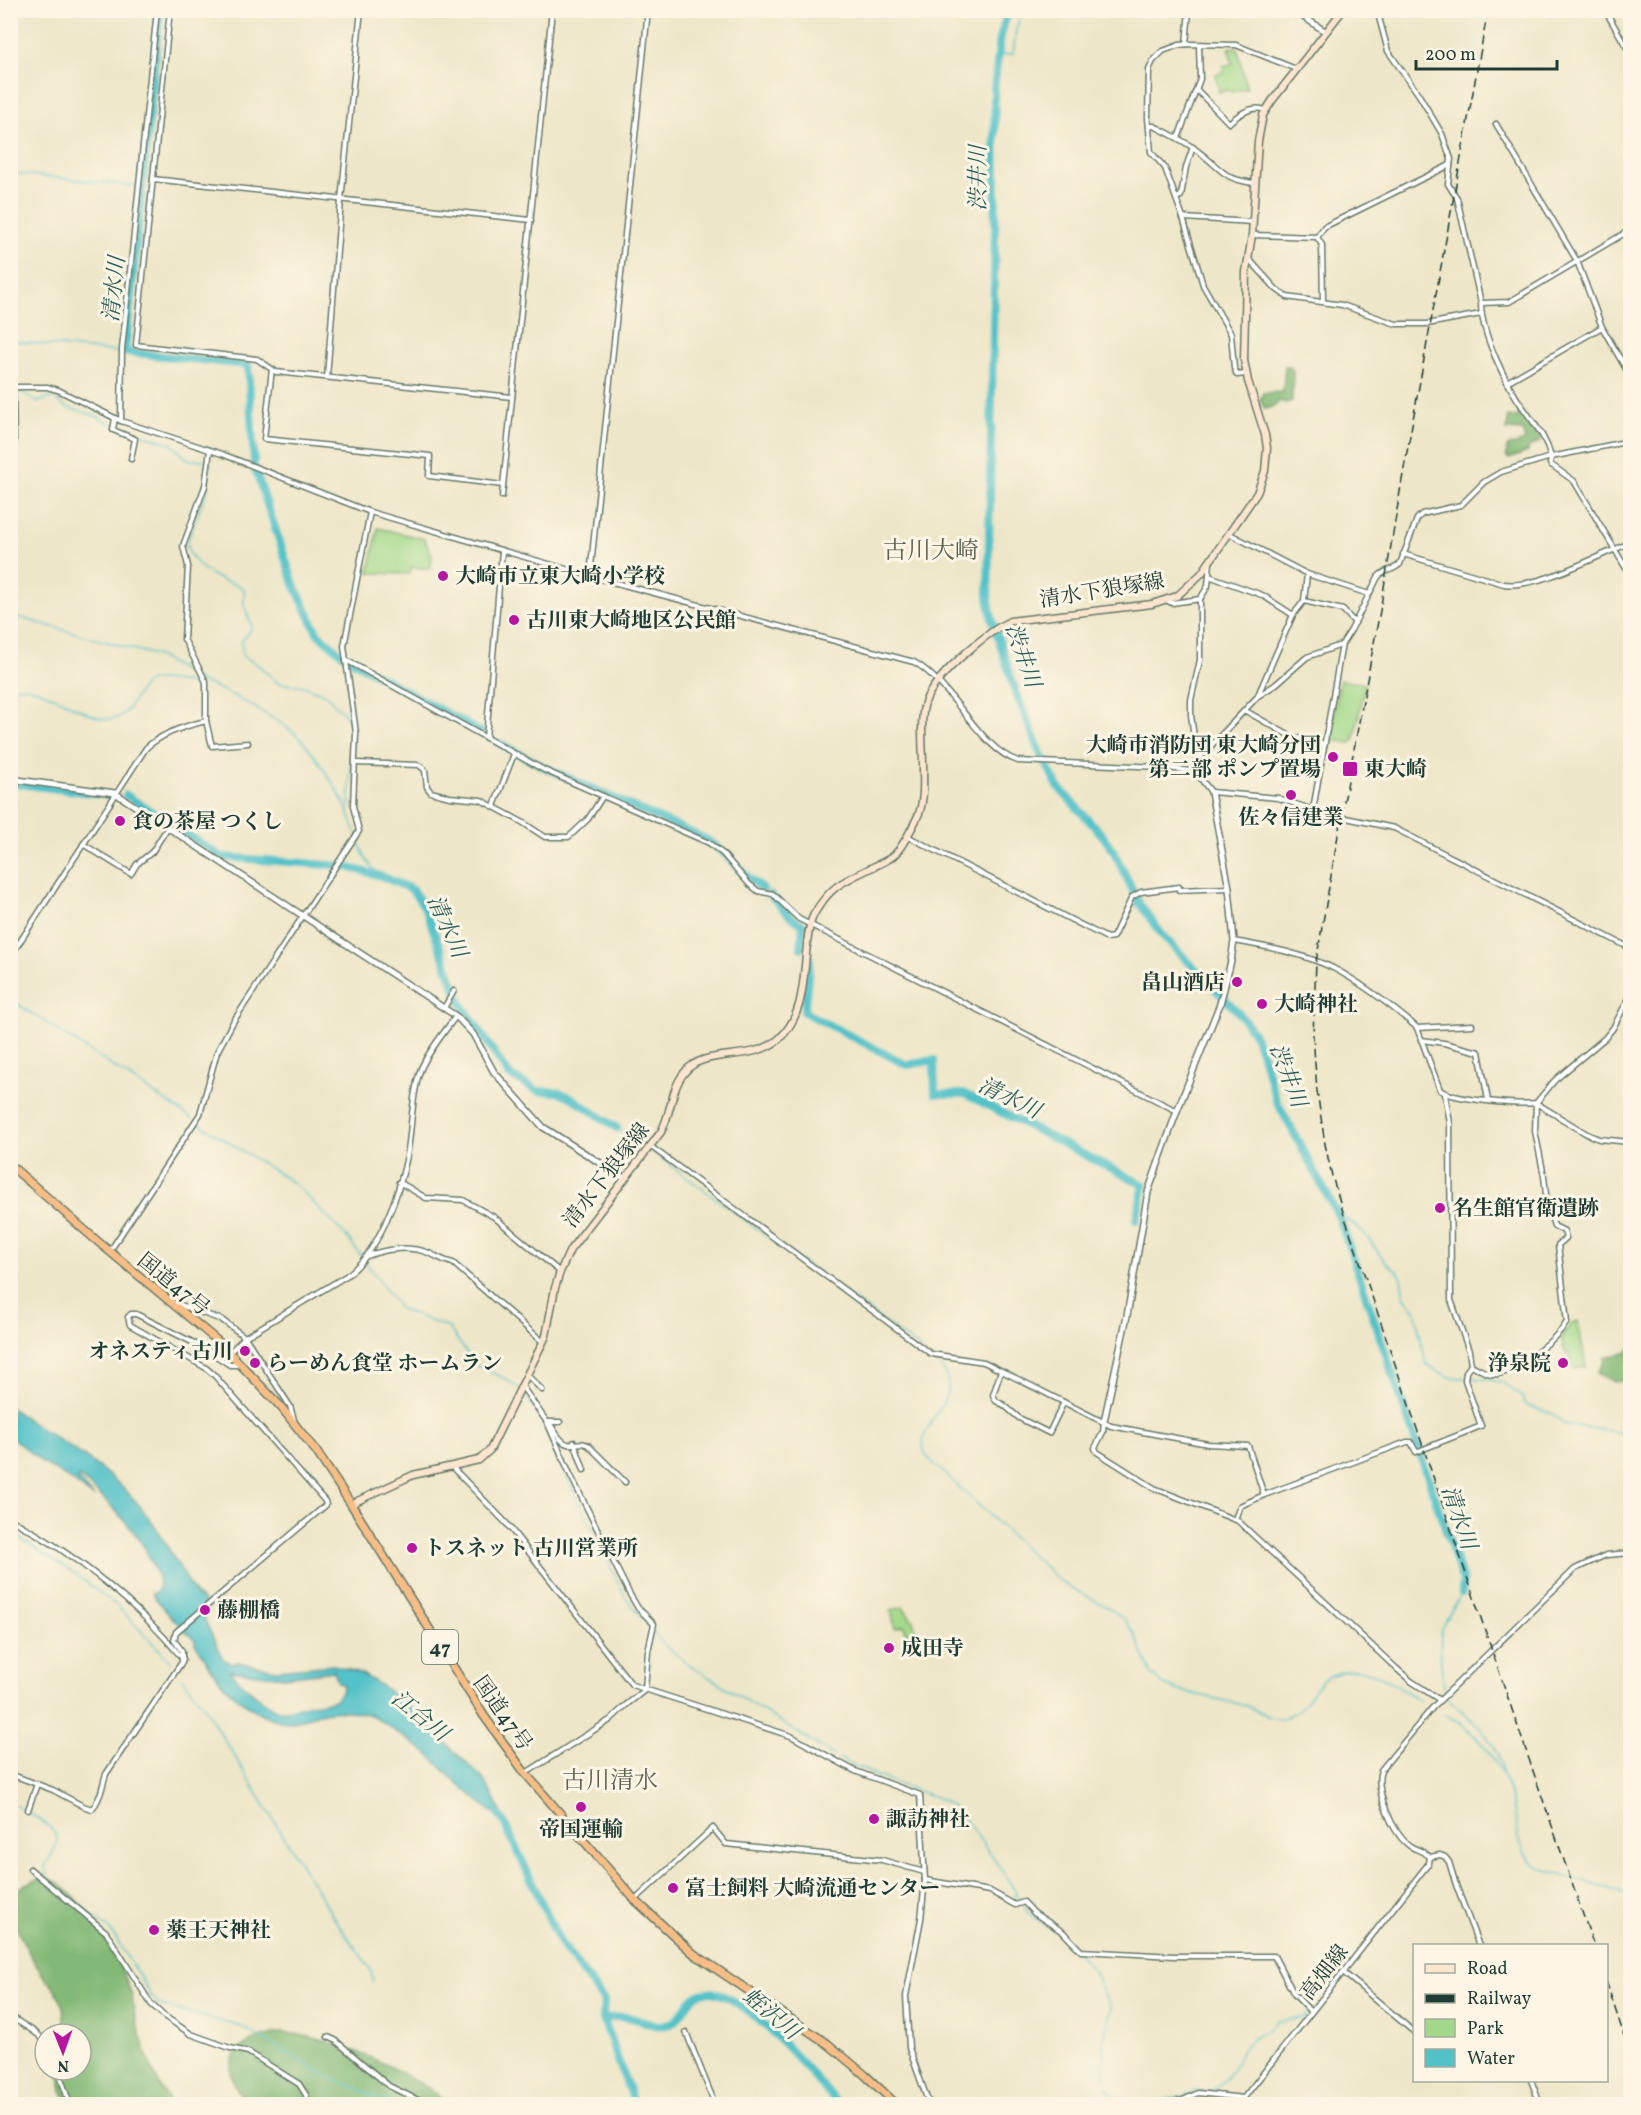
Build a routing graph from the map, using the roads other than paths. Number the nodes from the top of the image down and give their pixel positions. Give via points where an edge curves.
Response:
1 (157, 10) edge
2 (171, 10) edge
3 (361, 10) edge
4 (552, 10) edge
5 (648, 10) edge
6 (1189, 10) edge
7 (1262, 10) edge
8 (1343, 10) edge
9 (1377, 10) edge
10 (1605, 10) edge
11 (1326, 32) junction
12 (1186, 44) junction
13 (1199, 45) junction
14 (1630, 53) edge
15 (1296, 69) junction
16 (1197, 90) junction
17 (1265, 110) junction
18 (1496, 124) dead end
19 (1149, 126) junction
20 (1178, 138) junction
21 (1193, 147) junction
22 (1451, 165) junction
23 (153, 179) junction
24 (1256, 183) junction
25 (1176, 198) junction
26 (341, 200) junction
27 (1183, 218) junction
28 (531, 220) junction
29 (1253, 222) junction
30 (1630, 230) edge
31 (1252, 235) junction
32 (1317, 237) junction
33 (1249, 259) junction
34 (1577, 261) junction
35 (1323, 301) junction
36 (1481, 303) junction
37 (1481, 314) junction
38 (1602, 327) junction
39 (272, 369) junction
40 (1246, 374) junction
41 (1630, 376) edge
42 (327, 378) junction
43 (1507, 382) junction
44 (12, 390) edge
45 (512, 397) junction
46 (116, 422) junction
47 (1630, 441) edge
48 (210, 450) junction
49 (10, 455) edge
50 (1551, 457) junction
51 (131, 459) dead end
52 (503, 485) junction
53 (502, 496) dead end
54 (370, 512) junction
55 (1230, 534) junction
56 (1630, 543) edge
57 (1616, 548) junction
58 (502, 550) junction
59 (1403, 554) junction
60 (1210, 561) junction
61 (1307, 574) junction
62 (1630, 575) edge
63 (590, 576) junction
64 (1209, 576) junction
65 (1369, 594) junction
66 (1200, 599) junction
67 (1166, 600) junction
68 (1304, 600) junction
69 (1293, 615) junction
70 (1355, 623) junction
71 (1341, 644) junction
72 (346, 660) junction
73 (938, 682) junction
74 (1258, 696) junction
75 (1244, 710) junction
76 (206, 722) junction
77 (486, 738) junction
78 (248, 743) dead end
79 (1325, 744) junction
80 (514, 754) junction
81 (1197, 760) junction
82 (355, 763) junction
83 (1190, 771) junction
84 (10, 778) edge
85 (1211, 792) junction
86 (115, 793) junction
87 (603, 796) junction
88 (494, 806) junction
89 (1313, 810) junction
90 (168, 827) junction
91 (906, 836) junction
92 (83, 844) junction
93 (1229, 888) junction
94 (304, 915) junction
95 (810, 924) junction
96 (1234, 941) junction
97 (1630, 948) edge
98 (10, 957) edge
99 (454, 991) dead end
100 (1630, 996) edge
101 (444, 1008) junction
102 (456, 1016) junction
103 (1472, 1025) dead end
104 (1417, 1028) junction
105 (1421, 1041) junction
106 (1445, 1094) junction
107 (1488, 1100) junction
108 (1536, 1103) junction
109 (1177, 1111) junction
110 (1630, 1142) edge
111 (649, 1148) junction
112 (10, 1165) edge
113 (624, 1178) junction
114 (399, 1182) junction
115 (110, 1252) junction
116 (365, 1258) junction
117 (560, 1272) junction
118 (171, 1302) junction
119 (245, 1337) junction
120 (543, 1342) junction
121 (230, 1352) junction
122 (242, 1365) junction
123 (1471, 1365) junction
124 (1001, 1371) junction
125 (527, 1374) junction
126 (520, 1388) junction
127 (542, 1390) dead end
128 (1064, 1402) junction
129 (1104, 1421) junction
130 (547, 1422) junction
131 (560, 1422) dead end
132 (296, 1426) junction
133 (574, 1442) junction
134 (451, 1467) junction
135 (584, 1470) dead end
136 (625, 1482) dead end
137 (1264, 1495) junction
138 (351, 1504) junction
139 (10, 1519) edge
140 (1235, 1519) junction
141 (1630, 1553) edge
142 (183, 1659) junction
143 (645, 1690) junction
144 (1440, 1700) junction
145 (525, 1773) junction
146 (10, 1774) edge
147 (37, 1784) junction
148 (28, 1810) dead end
149 (1430, 1857) junction
150 (30, 1869) dead end
151 (924, 1872) junction
152 (925, 1880) junction
153 (635, 1900) junction
154 (1478, 1944) edge
155 (1343, 1972) junction
156 (1311, 2012) junction
157 (10, 2015) edge
158 (33, 2030) edge
159 (1413, 2031) edge
160 (686, 2032) dead end
161 (328, 2037) dead end
162 (62, 2082) edge
163 (1532, 2082) edge
164 (1243, 2098) junction
165 (70, 2104) edge
166 (309, 2104) edge
167 (426, 2104) edge
168 (715, 2104) edge
169 (896, 2104) edge
170 (929, 2104) edge
171 (1162, 2104) edge
172 (1239, 2104) edge
173 (1540, 2104) edge

1 - 46 street
2 - 23 street
3 - 26 street
4 - 28 street
5 - 63 street
6 - 12 street
7 - 11 street via 1301,15
8 - 11 main road, 清水下狼塚線
9 - 22 street via 1388,51 1437,123
10 - 14 street
11 - 15 main road, 清水下狼塚線
12 - 13 street
12 - 19 street via 1163,51 1153,61 1149,70
13 - 15 street via 1236,45
13 - 16 street via 1201,72
15 - 17 main road, 清水下狼塚線
16 - 17 street via 1229,123 1242,113
16 - 20 street
17 - 24 main road, 清水下狼塚線 via 1258,141
18 - 34 street
19 - 20 street
19 - 25 street via 1151,152 1165,168
20 - 21 street
21 - 24 street via 1226,176
21 - 25 street via 1181,196
22 - 32 street via 1324,227
22 - 36 street via 1448,184 1457,198
23 - 26 street
23 - 39 street via 136,345 257,359
24 - 29 main road, 清水下狼塚線
25 - 27 street
26 - 28 street
26 - 42 street
27 - 29 street
27 - 40 street via 1203,285 1231,334 1234,368 1238,375
28 - 45 street
29 - 31 main road, 清水下狼塚線
30 - 34 street
31 - 32 street
31 - 33 main road, 清水下狼塚線
32 - 35 street via 1322,245
33 - 35 street via 1287,297
33 - 40 main road, 清水下狼塚線
34 - 36 street via 1509,303
34 - 38 street
35 - 37 street via 1404,325
36 - 37 street
37 - 43 street
38 - 41 street
38 - 43 street
39 - 42 street
39 - 52 street via 264,439 430,456 429,476
40 - 55 main road, 清水下狼塚線 via 1265,435 1266,461 1257,493
42 - 45 street
43 - 50 street via 1544,436
44 - 46 street via 58,390
44 - 49 street via 14,443
45 - 52 street
46 - 48 street
46 - 51 street via 113,430 135,438
47 - 50 street
48 - 54 street
48 - 76 street via 205,486 183,546 188,566 184,639 206,684
50 - 57 street via 1550,464 1574,481
50 - 59 street via 1501,472 1484,482 1461,505 1422,514
52 - 53 street
54 - 58 street
54 - 72 street via 344,646
55 - 60 main road, 清水下狼塚線
55 - 61 street
56 - 57 street
57 - 59 street via 1549,576 1510,585
57 - 62 street
58 - 63 street
58 - 77 street
59 - 65 street via 1400,564 1381,573
60 - 64 street
60 - 67 main road, 清水下狼塚線 via 1185,590
61 - 65 street
61 - 68 street
63 - 73 street via 905,659 921,666
64 - 66 street
64 - 69 street via 1262,595
65 - 70 street
66 - 67 street via 1172,603
66 - 81 street via 1200,660 1191,700
67 - 73 main road, 清水下狼塚線 via 1019,619 995,630 953,664
68 - 69 street
68 - 70 street via 1342,610
69 - 74 street
70 - 71 street
71 - 74 street via 1307,657
71 - 79 street
72 - 77 street
72 - 82 street via 356,733
73 - 83 street via 997,750 1018,761
73 - 91 main road, 清水下狼塚線 via 924,704 922,802
74 - 75 street
75 - 79 street via 1290,736
75 - 81 street
76 - 78 street via 212,746
76 - 86 street via 191,724 153,741
77 - 80 street
79 - 89 street
80 - 87 street
80 - 88 street
81 - 83 street
82 - 88 street via 419,765 425,770 426,787 431,792 475,798
82 - 94 street via 353,806 359,831
83 - 85 street
84 - 86 street
85 - 89 street via 1278,798
85 - 93 street
86 - 90 street
86 - 92 street
87 - 88 street via 588,819 568,837 541,836
87 - 95 street via 709,843 758,891 774,894 794,916
89 - 97 street via 1394,828
90 - 92 street via 153,852 131,874
90 - 94 street
91 - 93 street via 1107,938 1113,937 1132,897 1139,892 1179,887
91 - 95 main road, 清水下狼塚線 via 893,856 831,890
92 - 98 street
93 - 96 street
94 - 101 street
94 - 115 street via 217,1052 200,1114
95 - 109 street
95 - 111 main road, 清水下狼塚線 via 799,1006 786,1031 771,1045 754,1053 702,1060 690,1067 681,1077 667,1121
96 - 104 street via 1287,951 1331,968
96 - 109 street via 1225,992
99 - 101 street
100 - 108 street via 1605,1038 1555,1080
101 - 102 street
102 - 113 street via 473,1034 494,1072 543,1127
102 - 114 street via 420,1071
103 - 104 street
104 - 105 street
105 - 106 street
105 - 107 street via 1479,1052
106 - 107 street
106 - 123 street via 1450,1123 1451,1300
107 - 108 street
108 - 110 street via 1599,1139
108 - 123 street via 1535,1131 1547,1204 1554,1226 1564,1231 1566,1238 1558,1245 1568,1319 1545,1345 1511,1370 1497,1375
109 - 129 street via 1148,1192
111 - 113 main road, 清水下狼塚線
111 - 124 street via 931,1353 984,1362
112 - 115 highway, 国道47号 / 47
113 - 117 main road, 清水下狼塚線 via 574,1243
114 - 116 street via 388,1215
114 - 117 street via 426,1198 463,1200 494,1217
115 - 118 highway, 国道47号 / 47
116 - 119 street via 346,1276
116 - 120 street via 404,1248 428,1252 453,1263
117 - 120 main road, 清水下狼塚線
118 - 119 street via 222,1320
118 - 121 highway, 国道47号 / 47
119 - 121 street
119 - 132 street via 290,1407
120 - 125 main road, 清水下狼塚線
121 - 122 highway, 国道47号 / 47
122 - 132 highway, 国道47号 / 47
122 - 142 street via 230,1365 136,1314 128,1317 130,1326 214,1375 326,1502 176,1632 174,1640
123 - 137 street via 1465,1378 1480,1423 1478,1428 1416,1452 1407,1442
124 - 128 street
124 - 128 street via 994,1399 1019,1418 1049,1433
125 - 126 main road, 清水下狼塚線
125 - 127 street
126 - 130 street
126 - 134 main road, 清水下狼塚線 via 485,1457
128 - 129 street
129 - 137 street via 1111,1426 1190,1441 1248,1446
129 - 140 street via 1097,1452 1154,1488
130 - 131 street
130 - 133 street via 564,1442
130 - 143 street via 629,1593 654,1624
132 - 138 highway, 国道47号 / 47
133 - 135 street
133 - 136 street via 588,1445
134 - 138 main road, 清水下狼塚線 via 407,1477
134 - 143 street via 507,1524 627,1681
137 - 140 street via 1240,1506
138 - 145 highway, 国道47号 / 47 via 458,1677
139 - 142 street via 92,1572
140 - 144 street via 1397,1670
141 - 144 street via 1606,1555 1575,1569
142 - 147 street via 106,1774 95,1806 87,1808
143 - 145 street via 610,1720
143 - 151 street via 791,1737 855,1771 920,1796
144 - 149 street via 1385,1764 1379,1777 1396,1832
145 - 153 highway, 国道47号 / 47
146 - 147 street
147 - 148 street
149 - 154 street via 1440,1855 1449,1862
149 - 155 street, 高畑線
150 - 166 street via 106,1932 151,2004 164,2016 191,2034 249,2052 299,2084
151 - 152 street
151 - 153 street via 882,1860 726,1844 713,1828
152 - 156 street via 990,1891 1015,1905 1024,1902 1081,1951 1274,1956 1294,1994
152 - 170 street via 906,1995 909,2048
153 - 169 highway, 国道47号 / 47 via 694,1954 828,2044
155 - 156 street, 高畑線
155 - 159 street
156 - 164 street, 高畑線
157 - 158 street
160 - 168 street
161 - 167 street via 389,2086
162 - 165 street
163 - 173 street
164 - 171 street via 1198,2093
164 - 172 street, 高畑線

